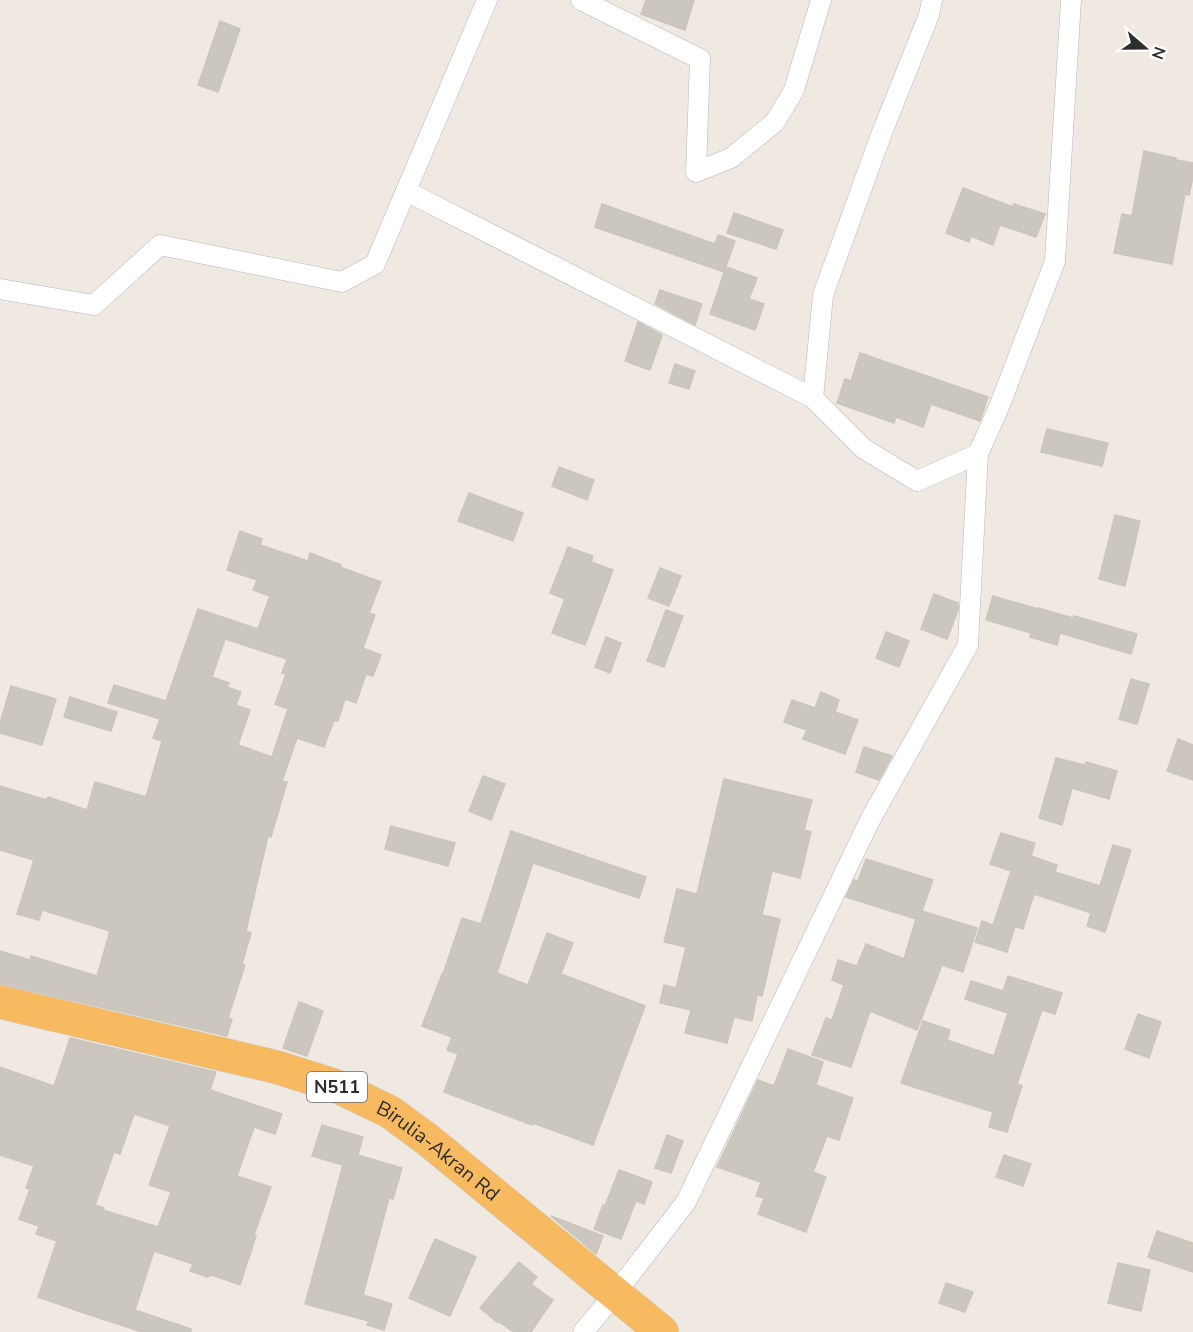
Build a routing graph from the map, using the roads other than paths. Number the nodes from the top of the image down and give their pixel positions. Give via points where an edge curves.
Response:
1 (487, 0) edge
2 (581, 0) edge
3 (821, 0) edge
4 (932, 0) edge
5 (1071, 0) edge
6 (406, 191) junction
7 (0, 289) edge
8 (813, 398) junction
9 (978, 454) junction
10 (0, 1002) edge
11 (615, 1294) junction
12 (583, 1332) edge
13 (662, 1332) edge

1 - 6 street
2 - 3 street via 700,59 696,172 731,158 776,122 794,90
4 - 8 street via 823,295
5 - 9 street via 1055,261
6 - 7 street via 375,264 342,282 160,245 94,305
6 - 8 street
8 - 9 street via 864,449 917,481
9 - 11 street via 968,645 870,820 686,1202
10 - 11 highway, Birulia-Akran Rd / N511 via 276,1067 336,1086 372,1103 428,1140
11 - 12 street
11 - 13 highway, Birulia-Akran Rd / N511

